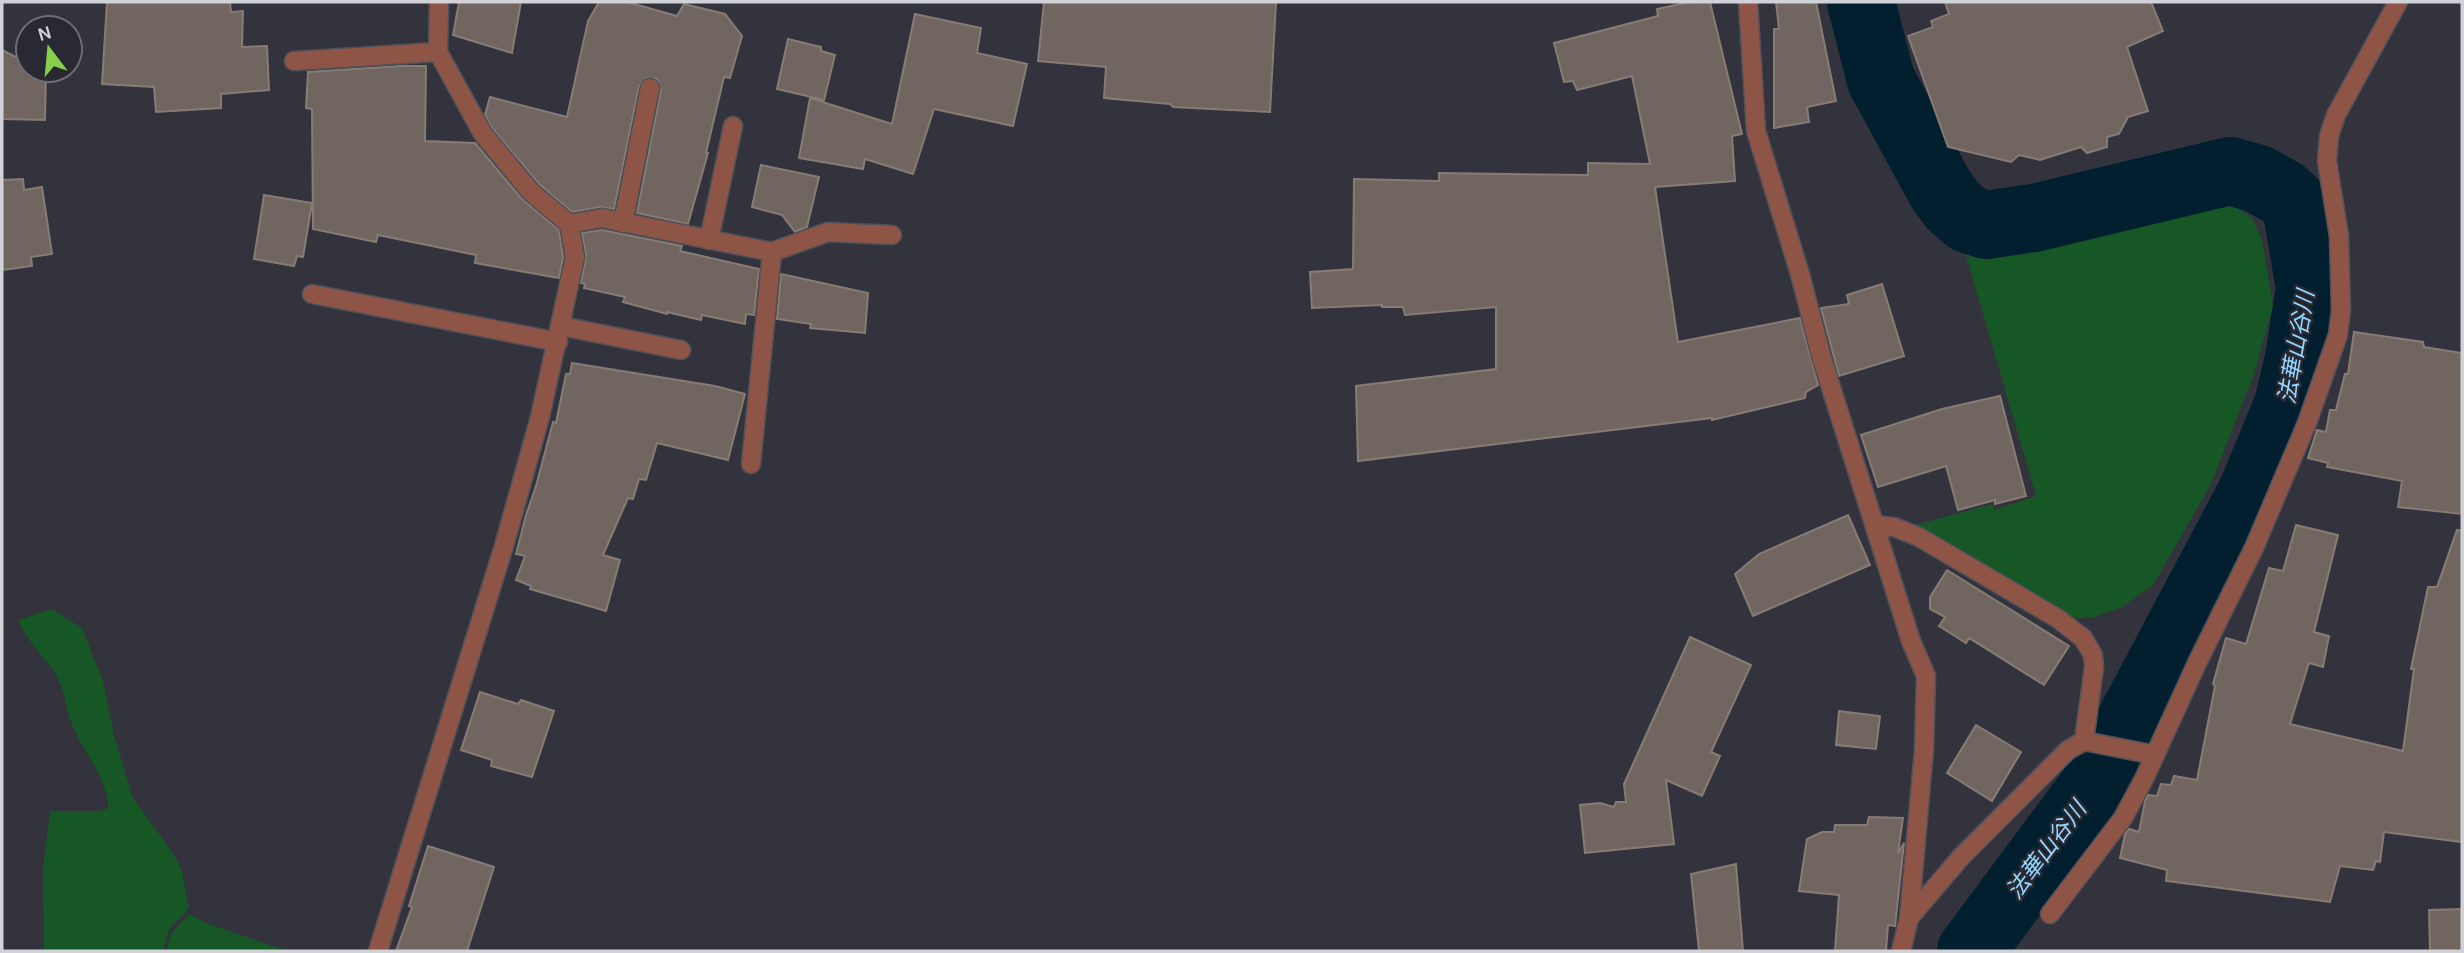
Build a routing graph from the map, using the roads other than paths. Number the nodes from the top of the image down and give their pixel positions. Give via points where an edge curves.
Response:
1 (439, 2) edge
2 (1748, 2) edge
3 (2398, 2) edge
4 (438, 52) junction
5 (294, 61) dead end
6 (650, 88) dead end
7 (733, 126) dead end
8 (623, 223) junction
9 (569, 225) junction
10 (892, 235) dead end
11 (709, 240) junction
12 (772, 252) junction
13 (312, 294) dead end
14 (559, 334) junction
15 (681, 350) dead end
16 (751, 464) dead end
17 (1875, 525) junction
18 (2084, 741) junction
19 (2155, 755) junction
20 (2050, 914) dead end
21 (1909, 918) junction
22 (378, 951) edge
23 (1901, 951) edge

1 - 4 street
2 - 17 street via 1756,131
3 - 19 street via 2329,136 2326,161 2341,263 2337,335 2307,423 2255,548
4 - 5 street
4 - 9 street via 483,135 531,192
6 - 8 street
7 - 11 street
8 - 9 street via 602,218
8 - 11 street
9 - 14 street via 575,257
10 - 12 street via 828,232
11 - 12 street
12 - 16 street
13 - 14 street
14 - 15 street
14 - 22 street via 504,546
17 - 18 street via 1919,537 2083,638 2094,655
17 - 21 street via 1926,676
18 - 19 street
18 - 21 street via 2053,763
19 - 20 street via 2123,818
21 - 23 street

